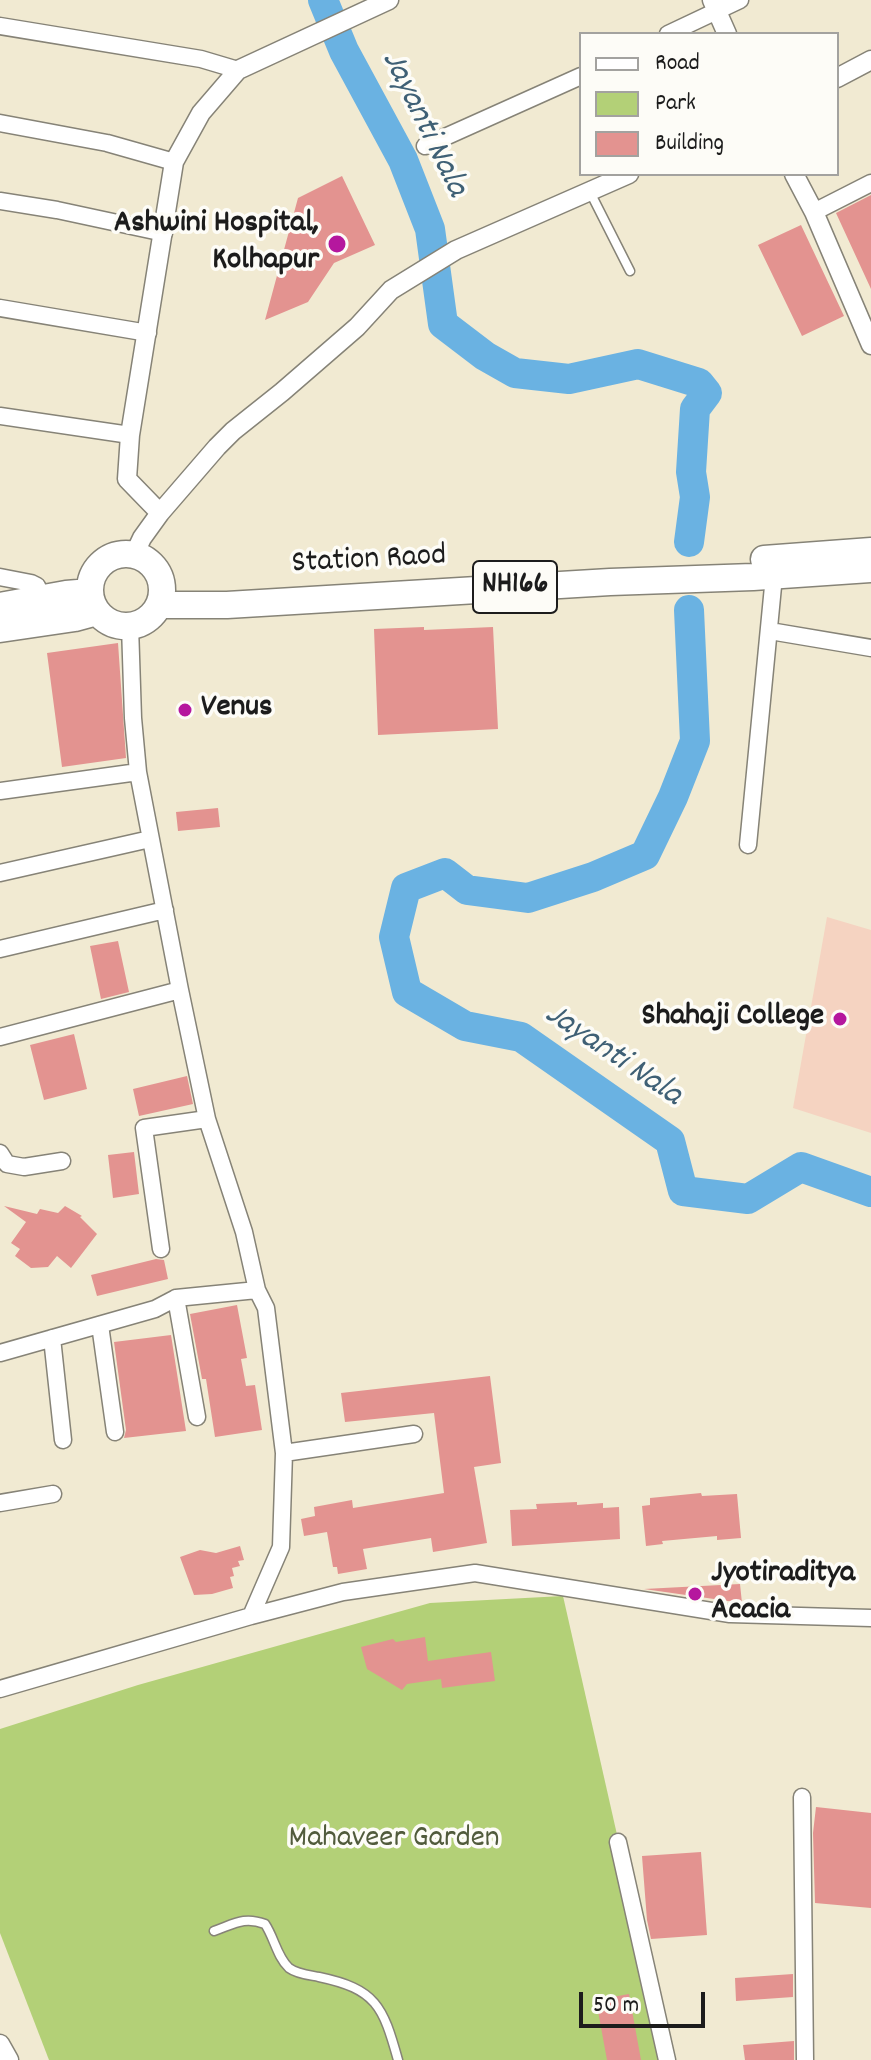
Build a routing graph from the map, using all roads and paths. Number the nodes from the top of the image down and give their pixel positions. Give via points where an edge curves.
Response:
1 (389, 0) edge
2 (740, 0) edge
3 (714, 5) edge
4 (0, 26) edge
5 (671, 32) edge
6 (726, 32) edge
7 (871, 60) edge
8 (238, 70) junction
9 (579, 77) edge
10 (839, 77) edge
11 (0, 123) edge
12 (425, 146) dead end
13 (174, 162) junction
14 (625, 176) edge
15 (795, 176) edge
16 (871, 183) edge
17 (589, 192) junction
18 (0, 201) edge
19 (814, 212) junction
20 (164, 233) junction
21 (630, 271) dead end
22 (0, 308) edge
23 (148, 333) junction
24 (871, 345) edge
25 (0, 416) edge
26 (130, 435) junction
27 (160, 513) junction
28 (871, 551) edge
29 (134, 555) junction
30 (871, 569) edge
31 (774, 576) junction
32 (0, 577) edge
33 (94, 593) junction
34 (160, 598) junction
35 (43, 599) junction
36 (0, 606) edge
37 (130, 626) junction
38 (0, 629) edge
39 (770, 631) junction
40 (871, 648) edge
41 (138, 772) junction
42 (0, 791) edge
43 (150, 839) junction
44 (748, 845) dead end
45 (0, 873) edge
46 (165, 910) junction
47 (0, 949) edge
48 (180, 990) junction
49 (0, 1037) edge
50 (207, 1119) junction
51 (0, 1153) edge
52 (62, 1161) dead end
53 (161, 1249) dead end
54 (257, 1290) junction
55 (176, 1298) junction
56 (100, 1325) junction
57 (52, 1338) junction
58 (0, 1353) edge
59 (197, 1417) dead end
60 (115, 1432) dead end
61 (414, 1434) dead end
62 (63, 1440) dead end
63 (284, 1453) junction
64 (53, 1494) dead end
65 (0, 1503) edge
66 (251, 1616) junction
67 (871, 1618) edge
68 (0, 1689) edge
69 (802, 1797) dead end
70 (618, 1842) dead end
71 (214, 1931) dead end
72 (0, 2044) edge
73 (9, 2060) edge
74 (398, 2060) edge
75 (667, 2060) edge
76 (805, 2060) edge

1 - 8 street
2 - 3 street
3 - 5 street
3 - 6 street
4 - 8 street via 201,59
7 - 10 street
8 - 13 street via 201,113
9 - 12 street
11 - 13 street
13 - 20 street
14 - 17 street
15 - 19 street
16 - 19 street
17 - 21 lane
17 - 27 street via 456,250 391,290 357,327 233,431
18 - 20 street
19 - 24 street
20 - 23 street
22 - 23 street
23 - 26 street
25 - 26 street
26 - 27 street via 127,479
27 - 29 street
28 - 34 highway, NH166
29 - 33 highway via 116,556 99,566
29 - 34 highway via 157,572
30 - 31 highway, Station Raod / NH166
31 - 34 highway, Station Raod / NH166 via 227,605
31 - 39 street
32 - 35 street via 37,586
33 - 35 highway
33 - 37 highway via 109,622
33 - 38 highway via 75,618
34 - 37 highway via 152,615
35 - 36 highway
37 - 41 street
39 - 40 street
39 - 44 street
41 - 42 street
41 - 43 street
43 - 45 street
43 - 46 street
46 - 47 street
46 - 48 street
48 - 49 street
48 - 50 street
50 - 53 street via 144,1128
50 - 54 street
51 - 52 street via 7,1164 24,1167
54 - 55 street
54 - 63 street via 266,1308
55 - 56 street
55 - 59 street
56 - 57 street
56 - 60 street
57 - 58 street
57 - 62 street
61 - 63 street
63 - 66 street via 281,1547
64 - 65 street
66 - 67 street via 343,1592 475,1573 730,1614
66 - 68 street
69 - 76 street
70 - 75 street
71 - 74 lane via 244,1920 265,1924 286,1966 358,1988 383,2016
72 - 73 street

